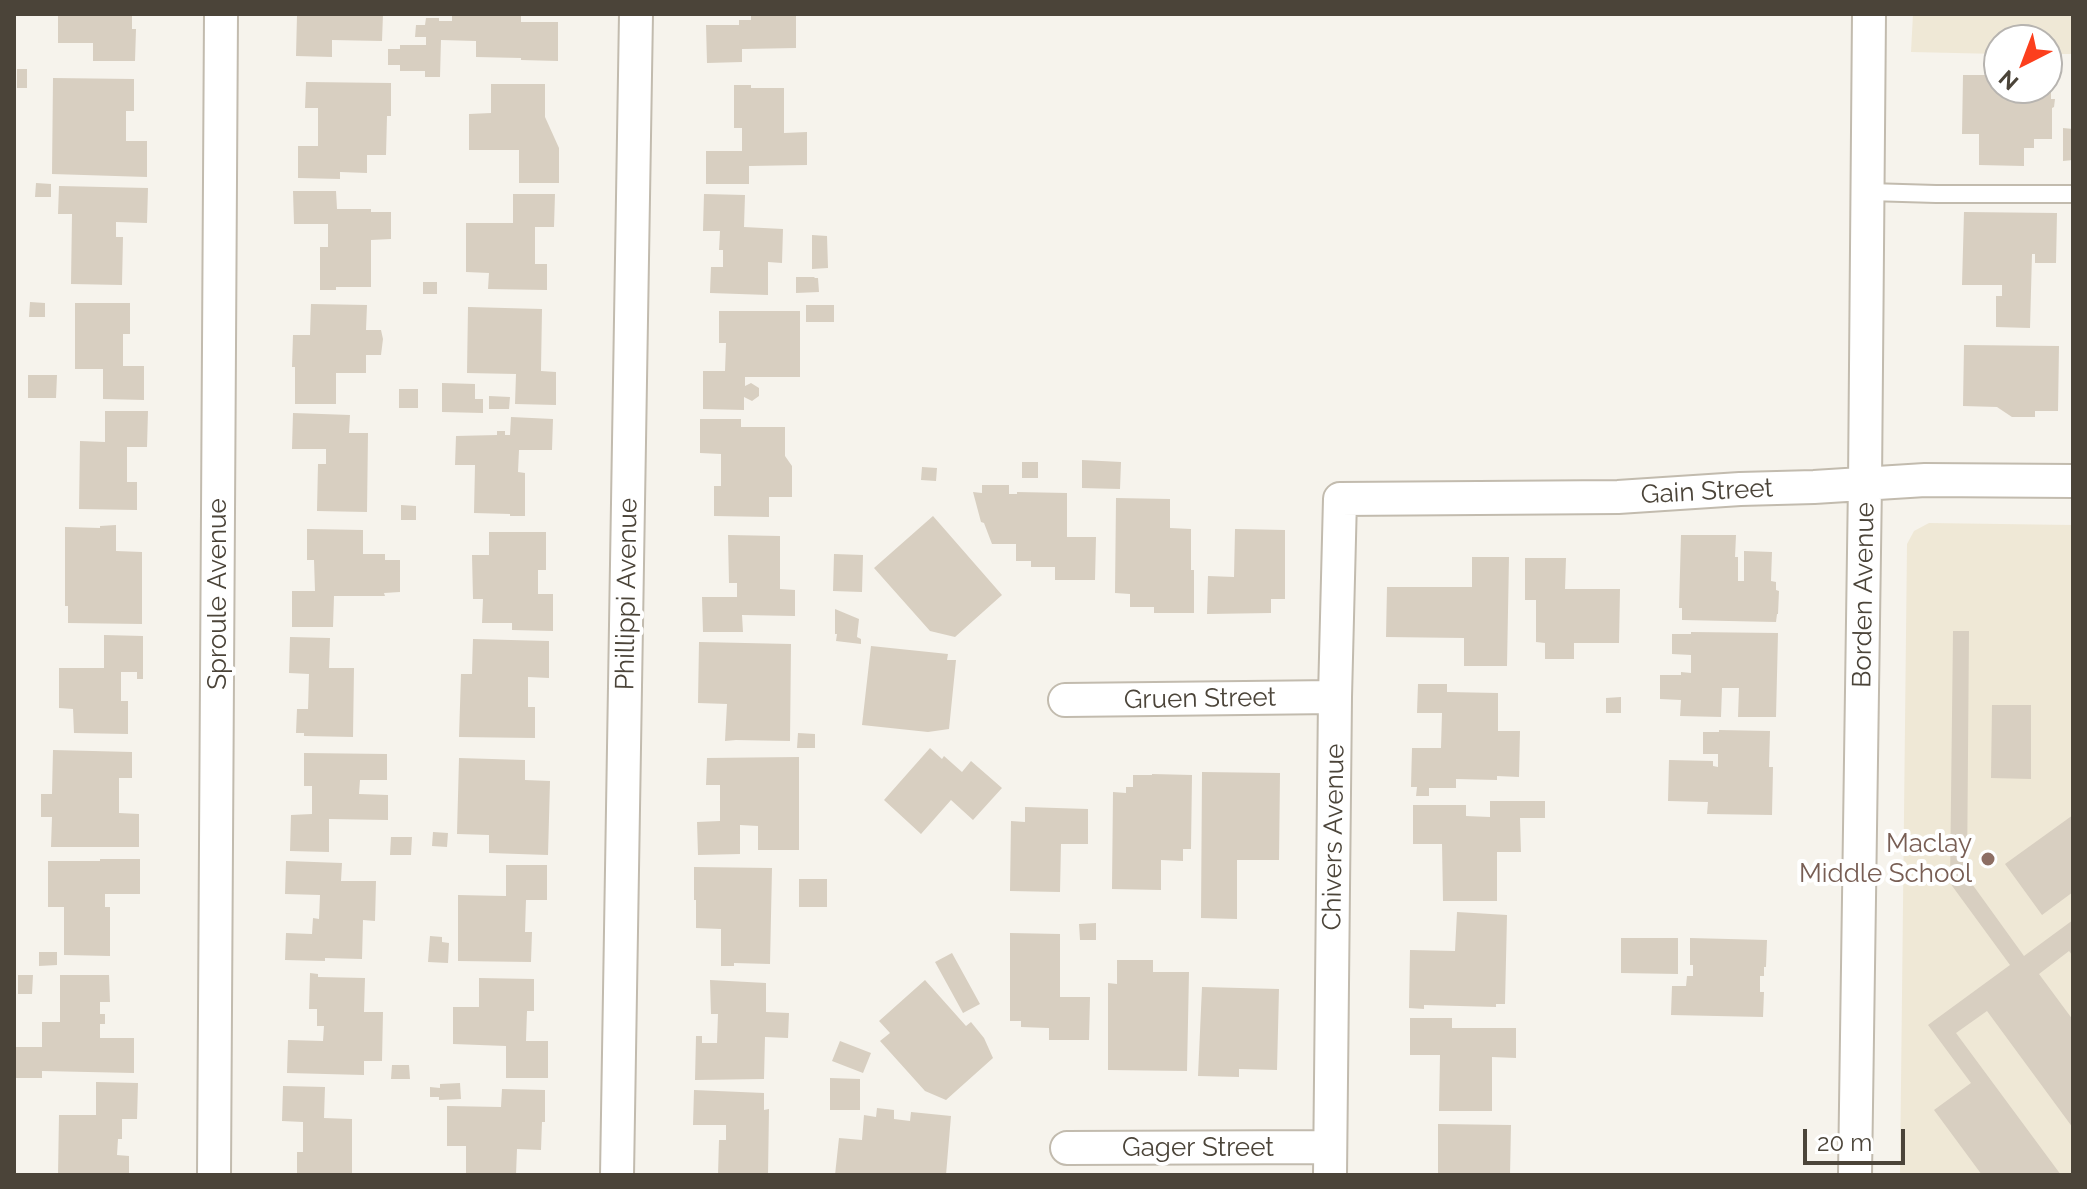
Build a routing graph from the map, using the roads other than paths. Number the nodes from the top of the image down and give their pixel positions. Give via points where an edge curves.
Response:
1 (221, 14) edge
2 (636, 14) edge
3 (1869, 14) edge
4 (1869, 192) junction
5 (2073, 194) edge
6 (2073, 481) edge
7 (1865, 483) junction
8 (1340, 499) joint
9 (1335, 697) junction
10 (1065, 700) dead end
11 (1067, 1148) dead end
12 (1330, 1161) edge
13 (214, 1175) edge
14 (617, 1175) edge
15 (1855, 1175) edge

1 - 13 street, Sproule Avenue
2 - 14 street, Phillippi Avenue
3 - 4 street, Borden Avenue
4 - 5 lane
4 - 7 street, Borden Avenue
6 - 7 street, Gain Street
7 - 8 street, Gain Street via 1618,497
7 - 15 street, Borden Avenue
8 - 9 street, Chivers Avenue
9 - 10 street, Gruen Street
9 - 12 street, Chivers Avenue
11 - 12 street, Gager Street

